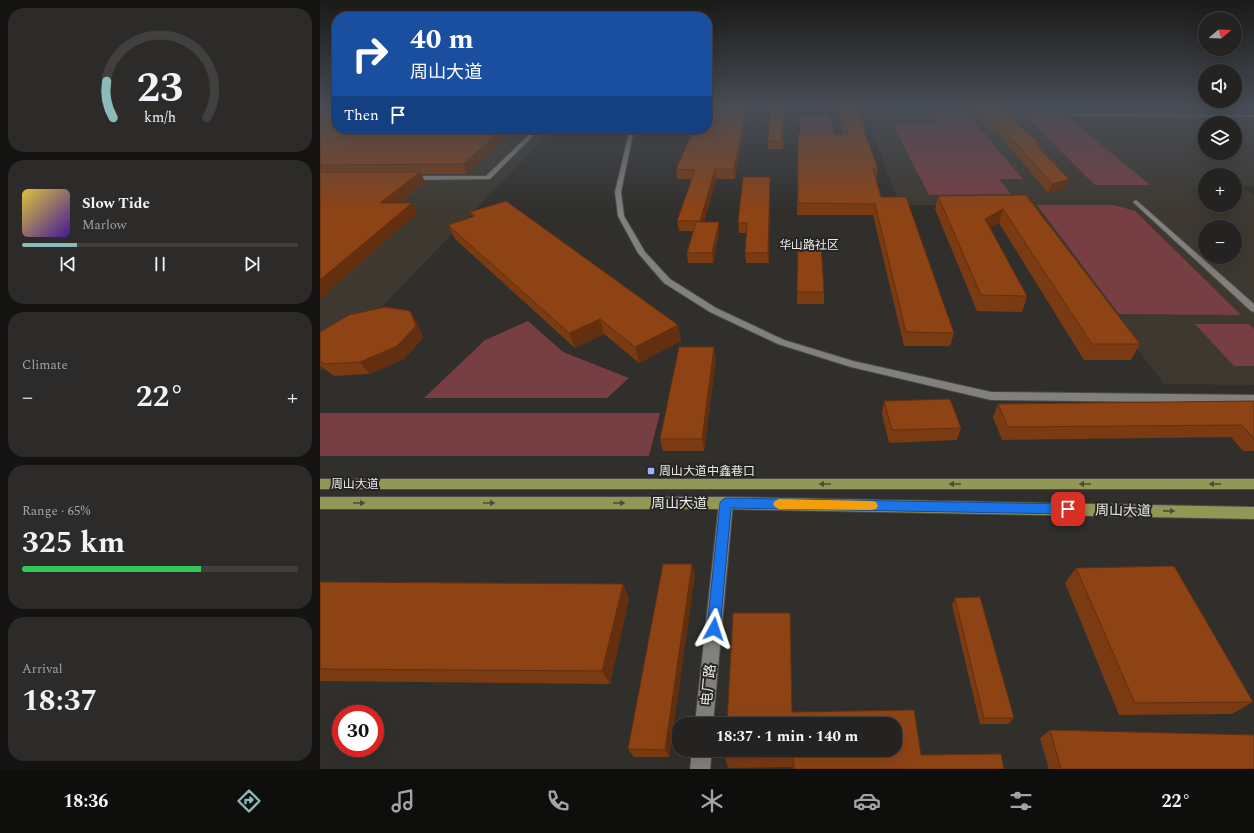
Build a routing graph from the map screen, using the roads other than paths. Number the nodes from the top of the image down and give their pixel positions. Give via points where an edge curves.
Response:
1 (526, 141) edge
2 (629, 141) edge
3 (404, 178) edge
4 (1136, 202) dead end
5 (1254, 309) edge
6 (1254, 399) edge
7 (320, 484) edge
8 (1254, 484) edge
9 (320, 503) edge
10 (726, 503) junction
11 (1254, 512) edge
12 (705, 717) edge
13 (701, 757) edge
14 (700, 769) edge

1 - 3 lane via 488,178
2 - 6 lane via 618,192 621,216 642,253 667,281 714,310 781,342 851,364 991,396
4 - 5 street
8 -> 7 main road, 周山大道
9 -> 10 main road, 周山大道
10 -> 11 main road, 周山大道
10 - 12 street, 电厂路
13 - 14 street

